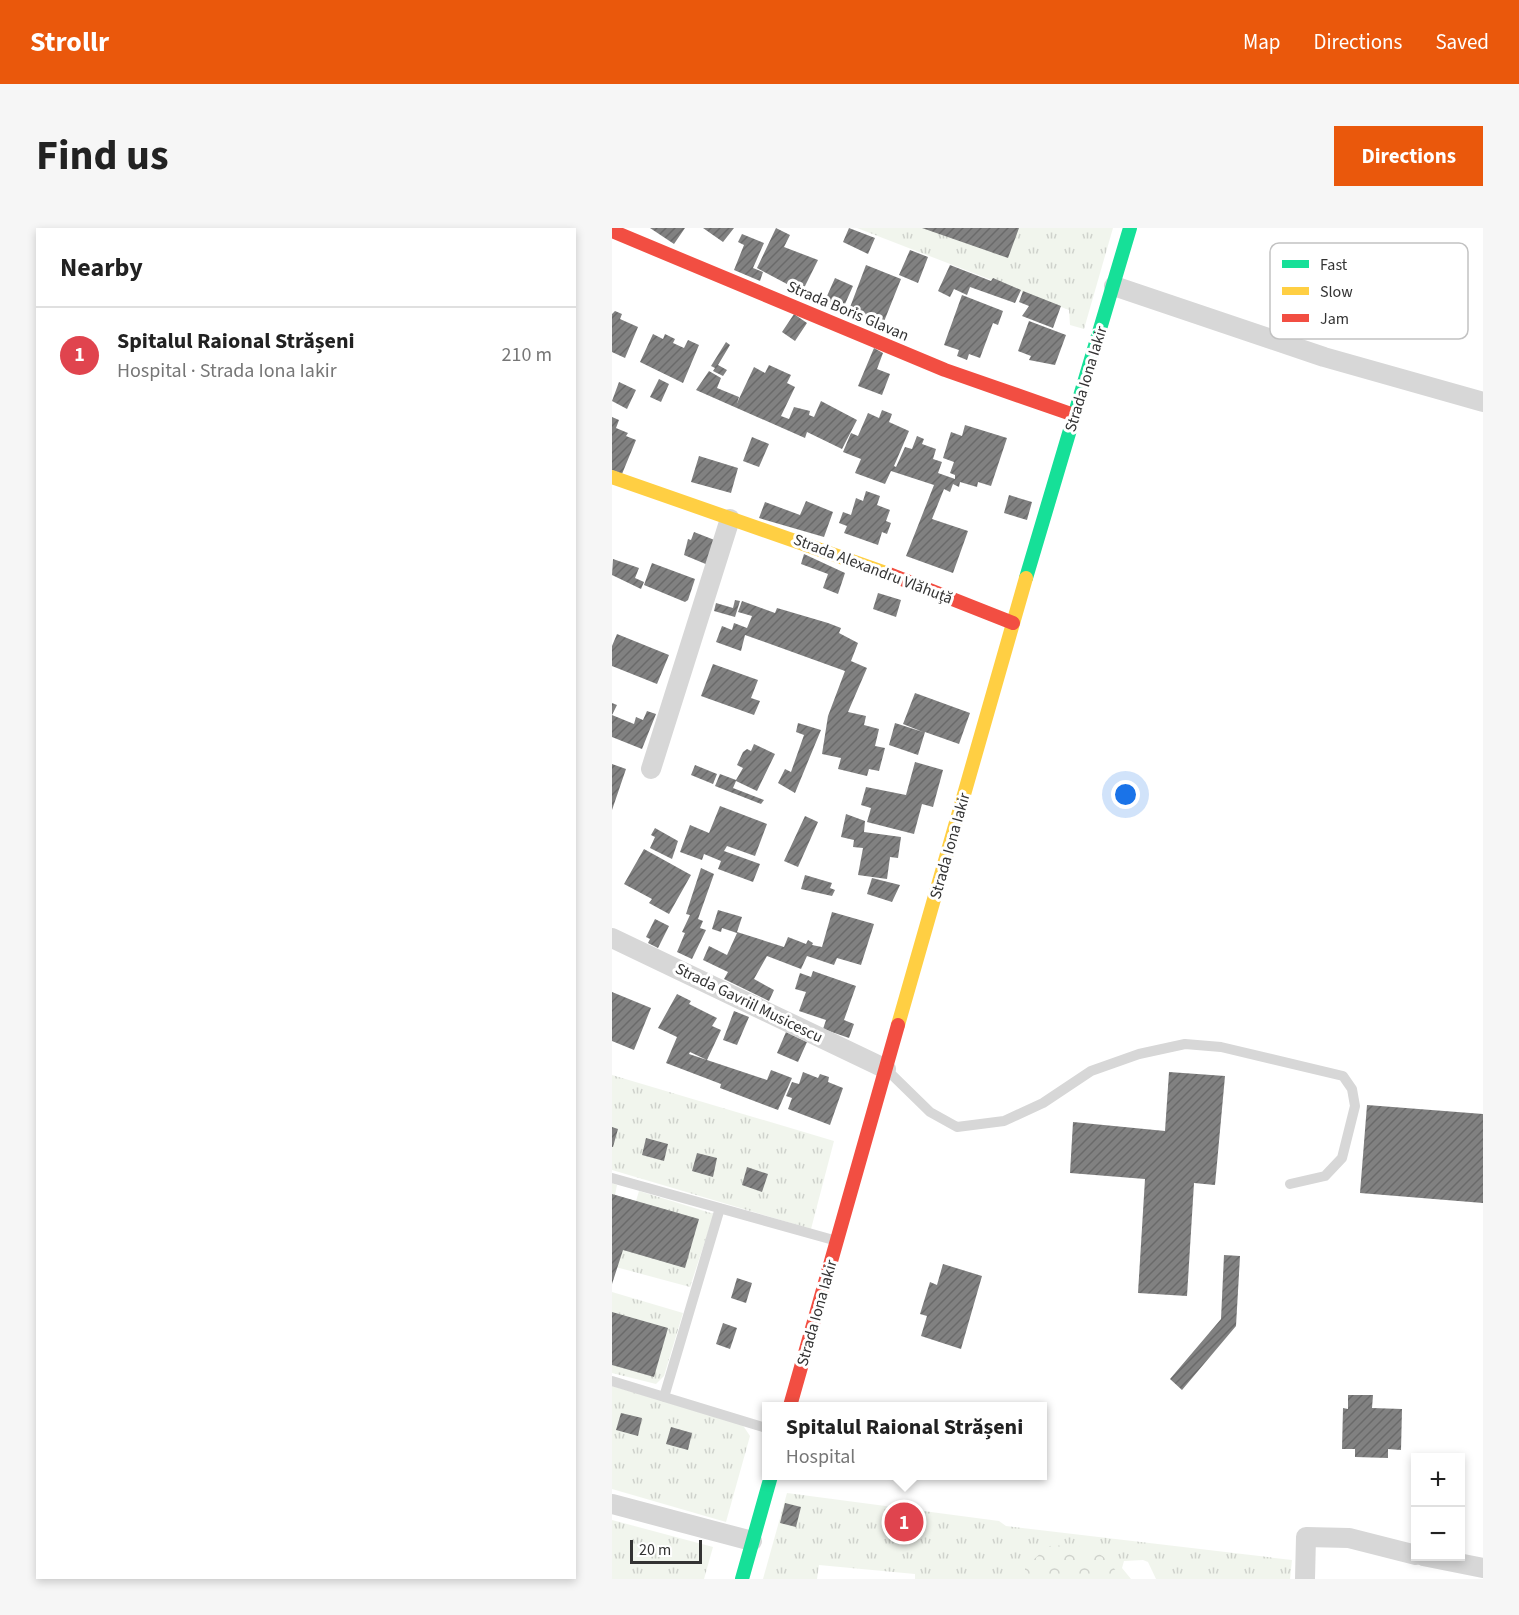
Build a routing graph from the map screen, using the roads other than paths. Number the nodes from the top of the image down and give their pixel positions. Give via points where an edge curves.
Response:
1 (614, 228) edge
2 (1130, 228) edge
3 (1114, 286) junction
4 (1270, 339) edge
5 (1271, 339) edge
6 (1483, 402) edge
7 (1074, 415) junction
8 (612, 477) edge
9 (730, 519) junction
10 (1013, 623) junction
11 (651, 769) dead end
12 (612, 938) edge
13 (886, 1069) junction
14 (612, 1178) edge
15 (1290, 1184) dead end
16 (720, 1208) junction
17 (837, 1241) junction
18 (612, 1381) edge
19 (664, 1397) junction
20 (791, 1402) edge
21 (762, 1427) edge
22 (770, 1480) edge
23 (612, 1504) edge
24 (752, 1541) junction
25 (1411, 1554) edge
26 (1454, 1561) edge
27 (1478, 1564) edge
28 (741, 1579) edge
29 (1305, 1579) edge

1 - 7 street, Strada Boris Glavan via 612,231 945,370
2 - 3 street, Strada Iona Iakir
3 - 4 street
3 - 7 street, Strada Iona Iakir
5 - 6 street
7 - 10 street, Strada Iona Iakir
8 - 9 street, Strada Alexandru Vlăhuță
9 - 10 street, Strada Alexandru Vlăhuță via 862,564
9 - 11 street
10 - 13 street, Strada Iona Iakir
12 - 13 street, Strada Gavriil Musicescu
13 - 15 lane via 930,1112 957,1127 1004,1121 1043,1103 1091,1071 1139,1054 1185,1044 1221,1047 1343,1076 1352,1089 1354,1106 1342,1158 1325,1176
13 - 17 street, Strada Iona Iakir
14 - 16 lane
16 - 17 lane
16 - 19 lane
17 - 20 street, Strada Iona Iakir
18 - 19 lane
19 - 21 lane
22 - 24 street
23 - 24 street
24 - 28 street
25 - 29 street via 1349,1538 1306,1538
26 - 27 street

